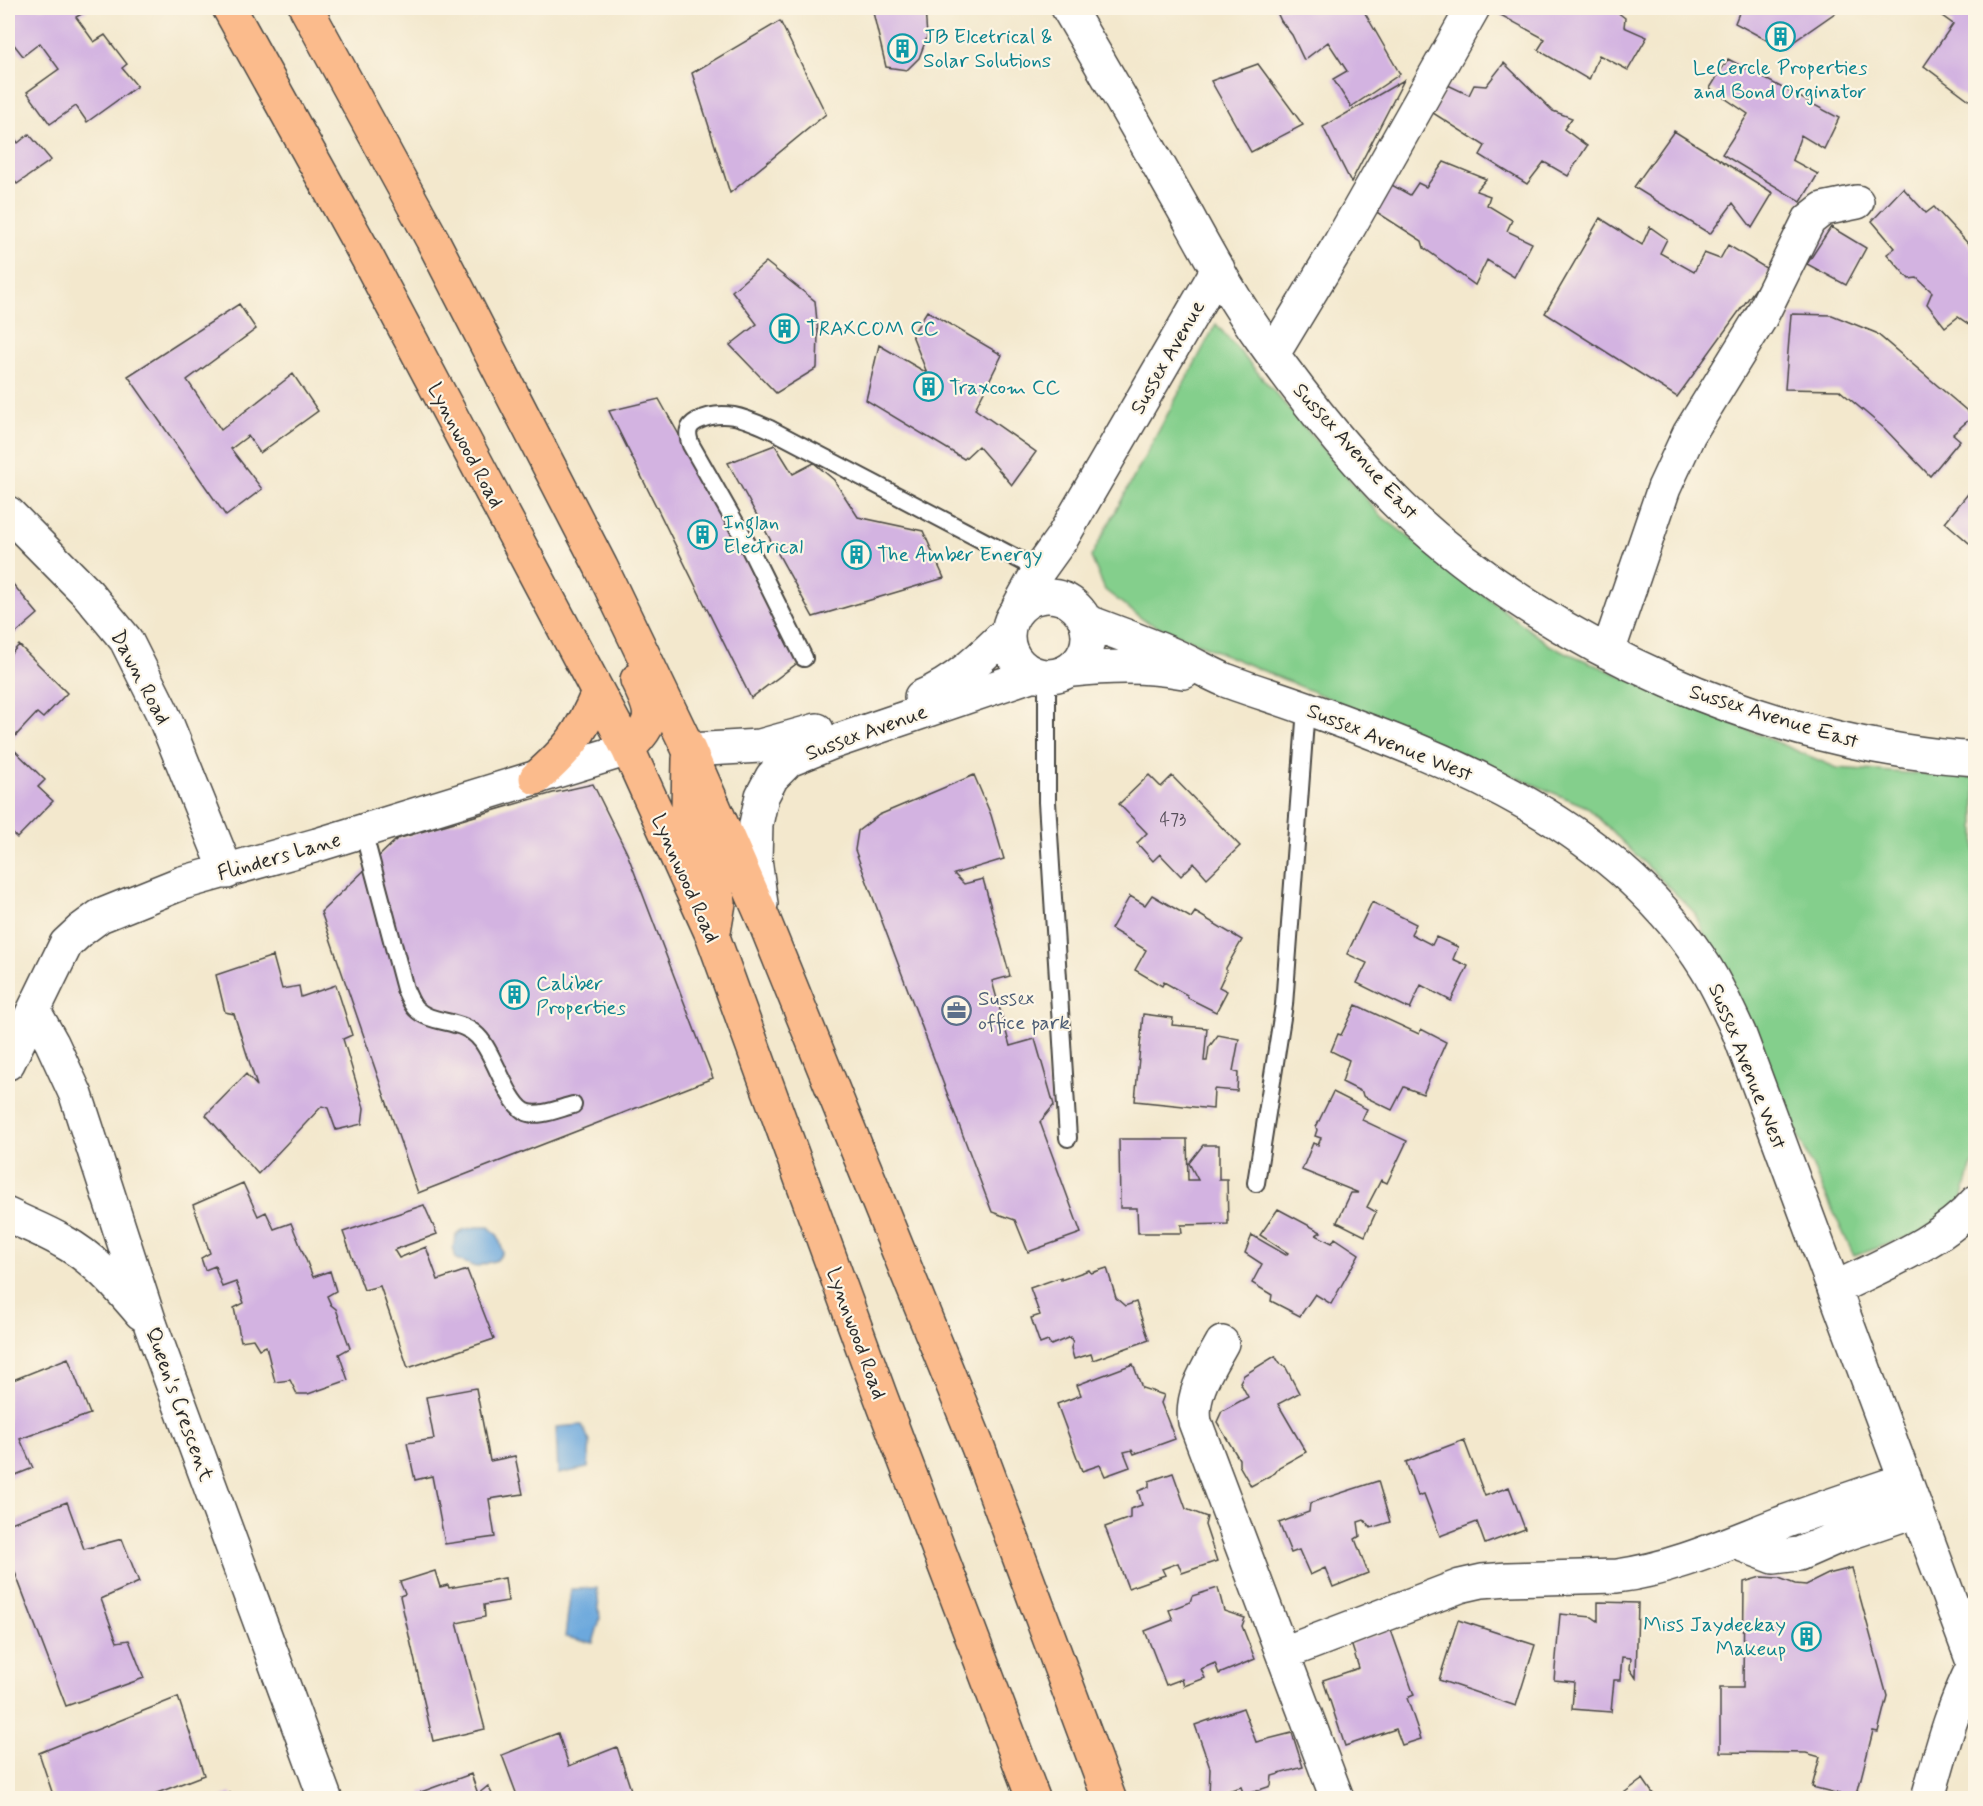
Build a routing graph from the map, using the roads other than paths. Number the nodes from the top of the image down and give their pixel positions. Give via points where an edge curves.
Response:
1 (229, 8) edge
2 (306, 8) edge
3 (1068, 8) edge
4 (1473, 8) edge
5 (1857, 202) dead end
6 (1218, 269) junction
7 (1273, 354) junction
8 (8, 513) edge
9 (1062, 538) junction
10 (601, 567) junction
11 (1039, 570) junction
12 (1064, 599) junction
13 (1013, 620) junction
14 (1086, 621) junction
15 (1608, 652) junction
16 (804, 658) dead end
17 (1051, 673) junction
18 (1224, 680) junction
19 (598, 693) junction
20 (1306, 708) junction
21 (628, 748) junction
22 (689, 750) junction
23 (1976, 759) edge
24 (536, 778) junction
25 (363, 831) junction
26 (227, 872) junction
27 (763, 918) junction
28 (712, 937) junction
29 (34, 1011) junction
30 (8, 1063) edge
31 (573, 1105) dead end
32 (1068, 1138) dead end
33 (1256, 1183) dead end
34 (1976, 1202) edge
35 (8, 1215) edge
36 (1834, 1289) junction
37 (151, 1326) junction
38 (1222, 1343) dead end
39 (1905, 1480) junction
40 (1917, 1510) junction
41 (1735, 1542) junction
42 (1284, 1653) junction
43 (1975, 1667) edge
44 (325, 1798) edge
45 (1034, 1798) edge
46 (1109, 1798) edge
47 (1337, 1798) edge
48 (1928, 1798) edge

1 - 19 main road, Lynnwood Road via 368,259
2 - 10 main road via 432,239
3 - 6 street, Sussex Avenue East
4 - 7 street
5 - 15 street via 1823,209 1809,220 1761,317 1689,434 1664,488
6 - 7 street, Sussex Avenue East
6 - 9 street, Sussex Avenue
7 - 15 street, Sussex Avenue East via 1313,408 1385,491 1441,542 1532,607
8 - 26 street, Dawn Road via 88,594 126,640 163,714
9 - 11 street, Sussex Avenue
9 - 12 street, Sussex Avenue
10 - 21 main road via 607,618 650,709 648,726
10 - 22 main road
11 - 13 street, Sussex Avenue
11 - 16 lane via 770,429 731,414 706,417 689,428 691,445 753,555
12 - 13 street via 1042,595 1029,599
12 - 14 street
13 - 17 street via 1009,645 1014,657 1022,667
13 - 22 street, Sussex Avenue via 976,662 935,691 907,703 760,746
14 - 17 street via 1089,634 1081,661
14 - 18 street via 1178,657
15 - 23 street, Sussex Avenue East via 1725,704 1792,724 1884,748
17 - 18 street, Sussex Avenue via 1136,667
17 - 27 street, Sussex Avenue via 831,742 789,760 772,777 762,796 756,824 755,859
17 - 32 lane via 1047,802
18 - 20 street, Sussex Avenue West
19 - 21 main road, Lynnwood Road
19 - 24 main road via 572,744
20 - 33 lane via 1284,1005
20 - 36 street, Sussex Avenue West via 1408,746 1549,815 1617,866 1676,925 1724,1001 1754,1071
21 - 24 street, Flinders Lane
21 - 28 main road, Lynnwood Road
22 - 27 main road
22 - 28 main road via 688,809 711,868 719,903
24 - 25 street, Flinders Lane
25 - 26 street, Flinders Lane
25 - 31 lane via 405,989 414,1008 424,1015 468,1028 482,1041 523,1111 532,1115
26 - 29 street, Flinders Lane via 135,900 90,922 66,944
27 - 46 main road via 978,1447
28 - 45 main road, Lynnwood Road via 880,1395
29 - 30 street, Flinders Lane
29 - 37 street, Queen's Crescent via 76,1095
34 - 36 street via 1938,1234
35 - 37 street via 63,1241 91,1260
36 - 39 street, Sussex Avenue West
37 - 44 street, Queen's Crescent
38 - 42 street via 1196,1397 1195,1422
39 - 40 street, Sussex Avenue West
39 - 41 street
40 - 41 street via 1799,1554 1774,1557
40 - 43 street, Sussex Avenue West
41 - 42 street via 1639,1574 1508,1579 1460,1586
42 - 47 street
43 - 48 street via 1958,1696

